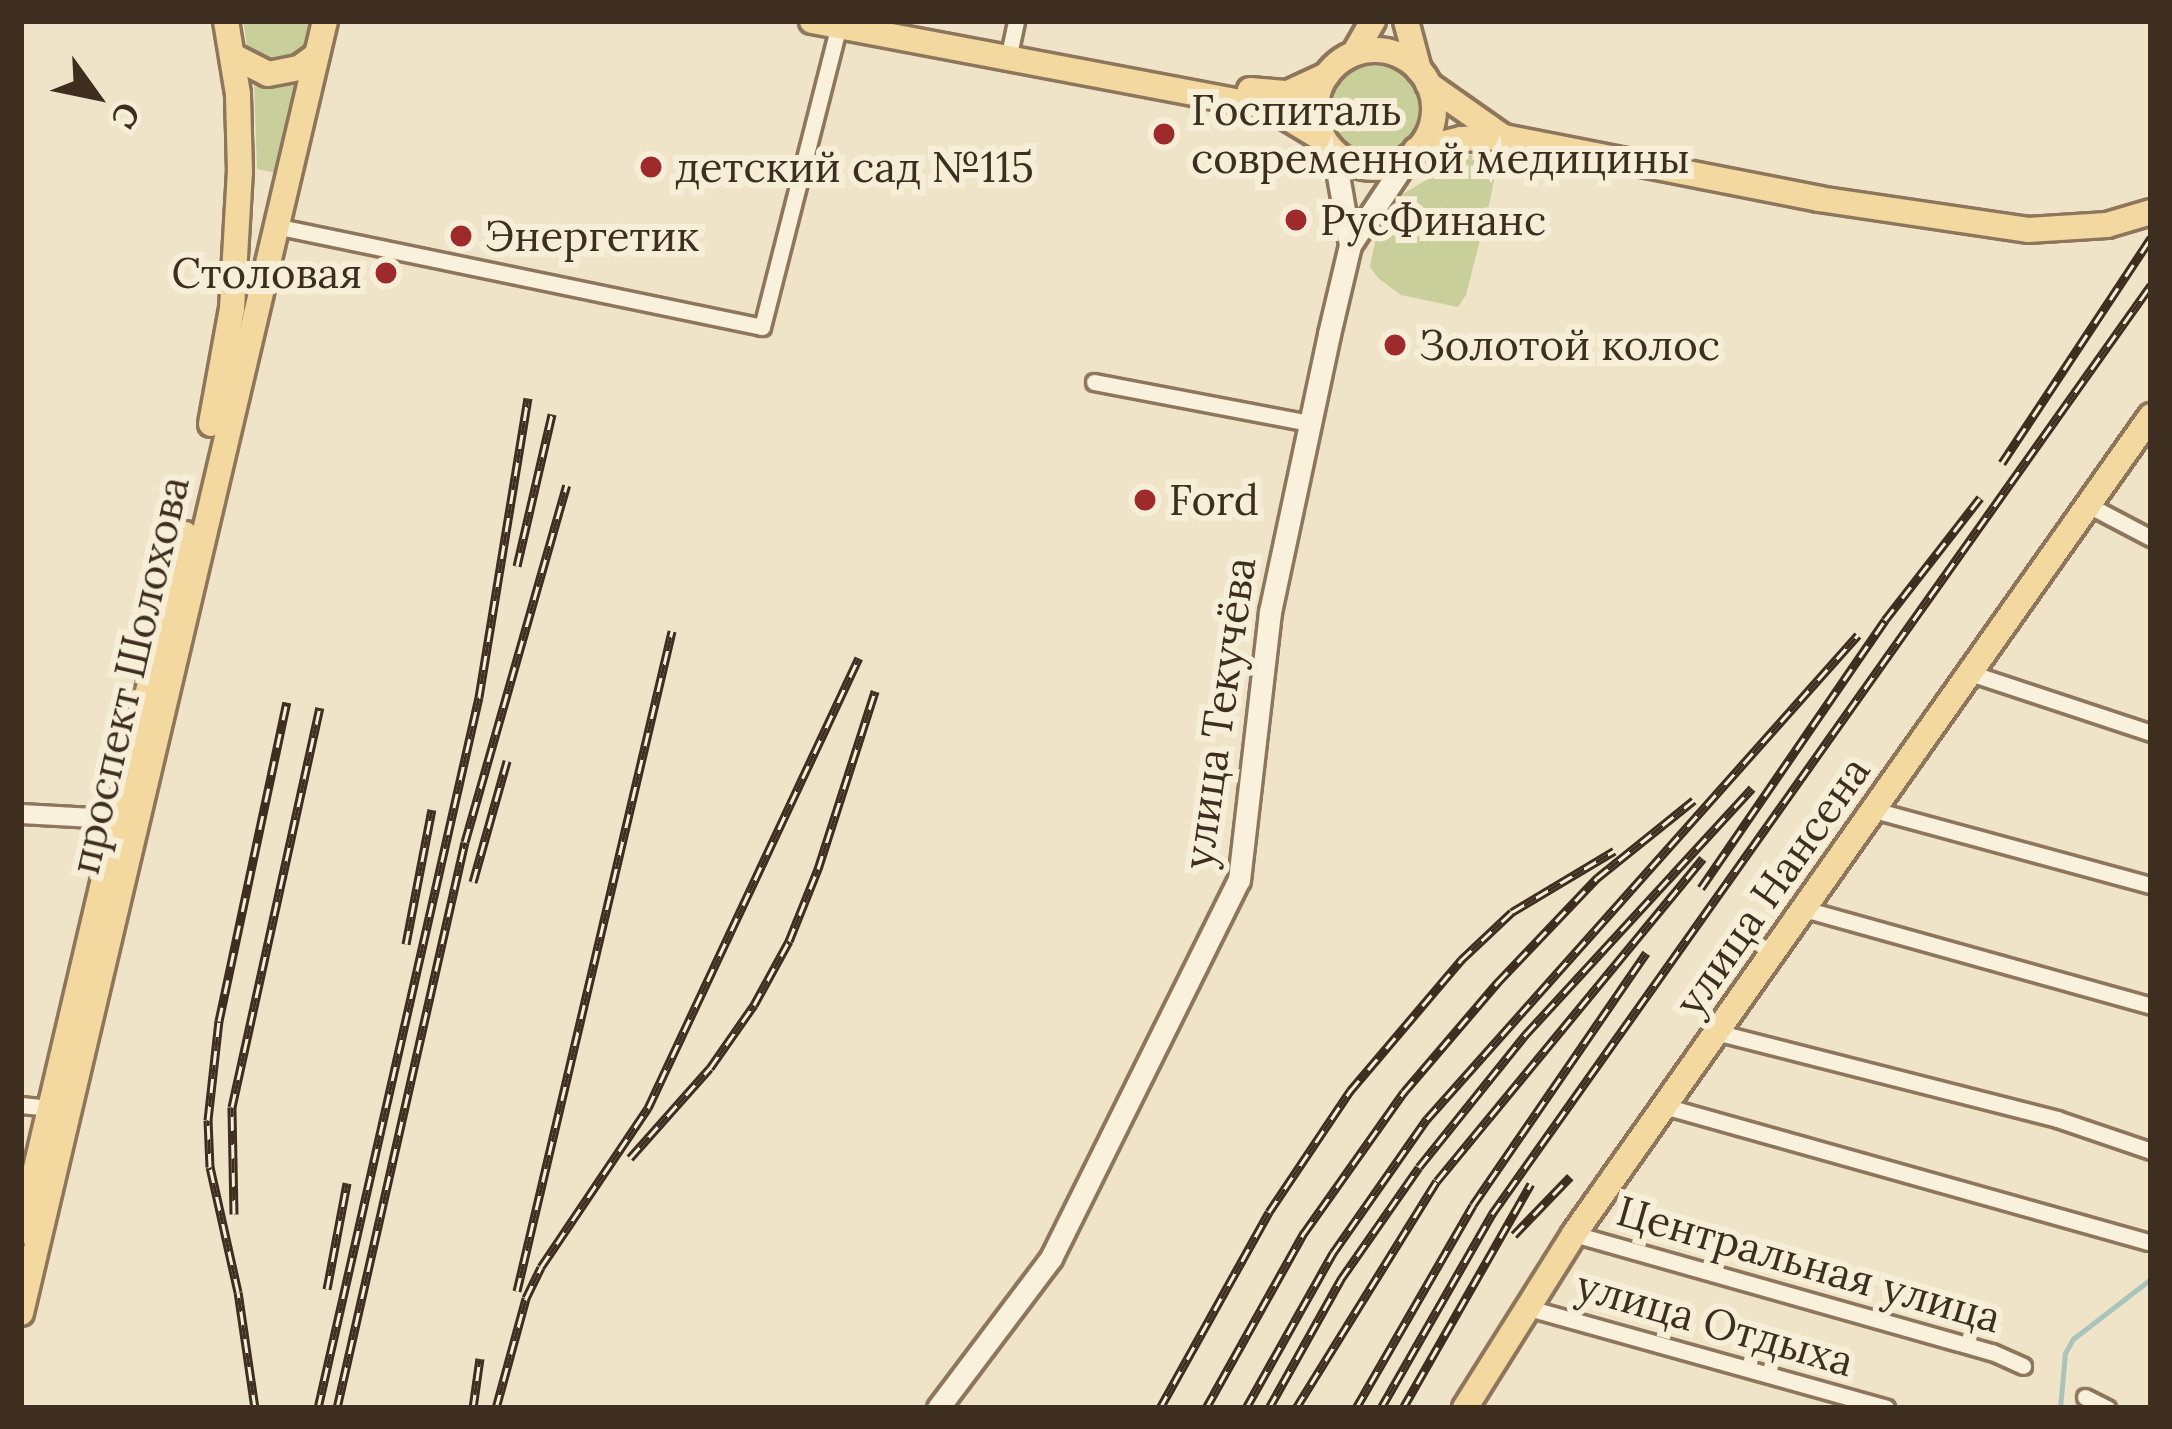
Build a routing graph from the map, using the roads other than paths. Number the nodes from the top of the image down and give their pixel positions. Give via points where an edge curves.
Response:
1 (226, 21) edge
2 (326, 21) edge
3 (812, 21) edge
4 (885, 21) edge
5 (1373, 21) edge
6 (1406, 21) edge
7 (839, 26) junction
8 (1013, 33) edge
9 (1355, 52) junction
10 (317, 55) junction
11 (233, 56) junction
12 (1327, 75) junction
13 (1424, 77) junction
14 (1504, 137) junction
15 (1329, 146) junction
16 (1412, 154) junction
17 (2151, 212) edge
18 (275, 226) junction
19 (1350, 245) junction
20 (1094, 382) dead end
21 (2151, 416) edge
22 (1309, 423) junction
23 (2090, 506) junction
24 (2151, 538) edge
25 (1970, 673) junction
26 (2151, 733) edge
27 (1874, 810) junction
28 (21, 814) edge
29 (126, 820) junction
30 (2151, 885) edge
31 (1804, 909) junction
32 (2151, 1006) edge
33 (1716, 1032) junction
34 (21, 1105) edge
35 (1664, 1106) junction
36 (50, 1108) junction
37 (2151, 1150) edge
38 (21, 1232) edge
39 (1574, 1234) junction
40 (2148, 1242) edge
41 (1524, 1307) junction
42 (21, 1313) edge
43 (2023, 1366) dead end
44 (2085, 1397) dead end
45 (1469, 1407) edge
46 (938, 1408) edge
47 (1886, 1408) edge
48 (2107, 1408) edge

1 - 11 main road, проспект Шолохова
2 - 10 main road, проспект Шолохова
3 - 7 main road
4 - 8 main road
5 - 9 main road
6 - 13 main road
7 - 15 main road via 1270,108
7 - 18 street via 762,327
8 - 12 main road via 1272,94
9 - 12 main road
9 - 13 main road via 1387,52
10 - 11 main road via 268,74
10 - 18 main road, проспект Шолохова
11 - 29 main road, проспект Шолохова via 241,138 232,309
12 - 15 main road via 1316,105
13 - 14 main road
13 - 16 main road via 1433,120
14 - 16 main road
14 - 17 main road via 1783,193 2027,230 2107,225
15 - 16 main road via 1367,168
15 - 19 main road, улица Текучёва
16 - 19 main road, улица Текучёва
18 - 29 main road, проспект Шолохова
19 - 22 main road, улица Текучёва
20 - 22 street
21 - 23 main road, улица Нансена
22 - 46 main road, улица Текучёва via 1270,612 1239,880 1051,1258
23 - 24 street
23 - 25 main road, улица Нансена
25 - 26 street
25 - 27 main road, улица Нансена
27 - 30 street
27 - 31 main road, улица Нансена
28 - 29 street
29 - 36 main road, проспект Шолохова
29 - 42 main road, проспект Шолохова
31 - 32 street
31 - 33 main road, улица Нансена
33 - 35 main road, улица Нансена
33 - 37 street
34 - 36 street
35 - 39 main road, улица Нансена
35 - 40 street
36 - 38 main road, проспект Шолохова
39 - 41 main road, улица Нансена
39 - 43 street, Центральная улица
41 - 45 main road, улица Нансена
41 - 47 street, улица Отдыха
44 - 48 street

